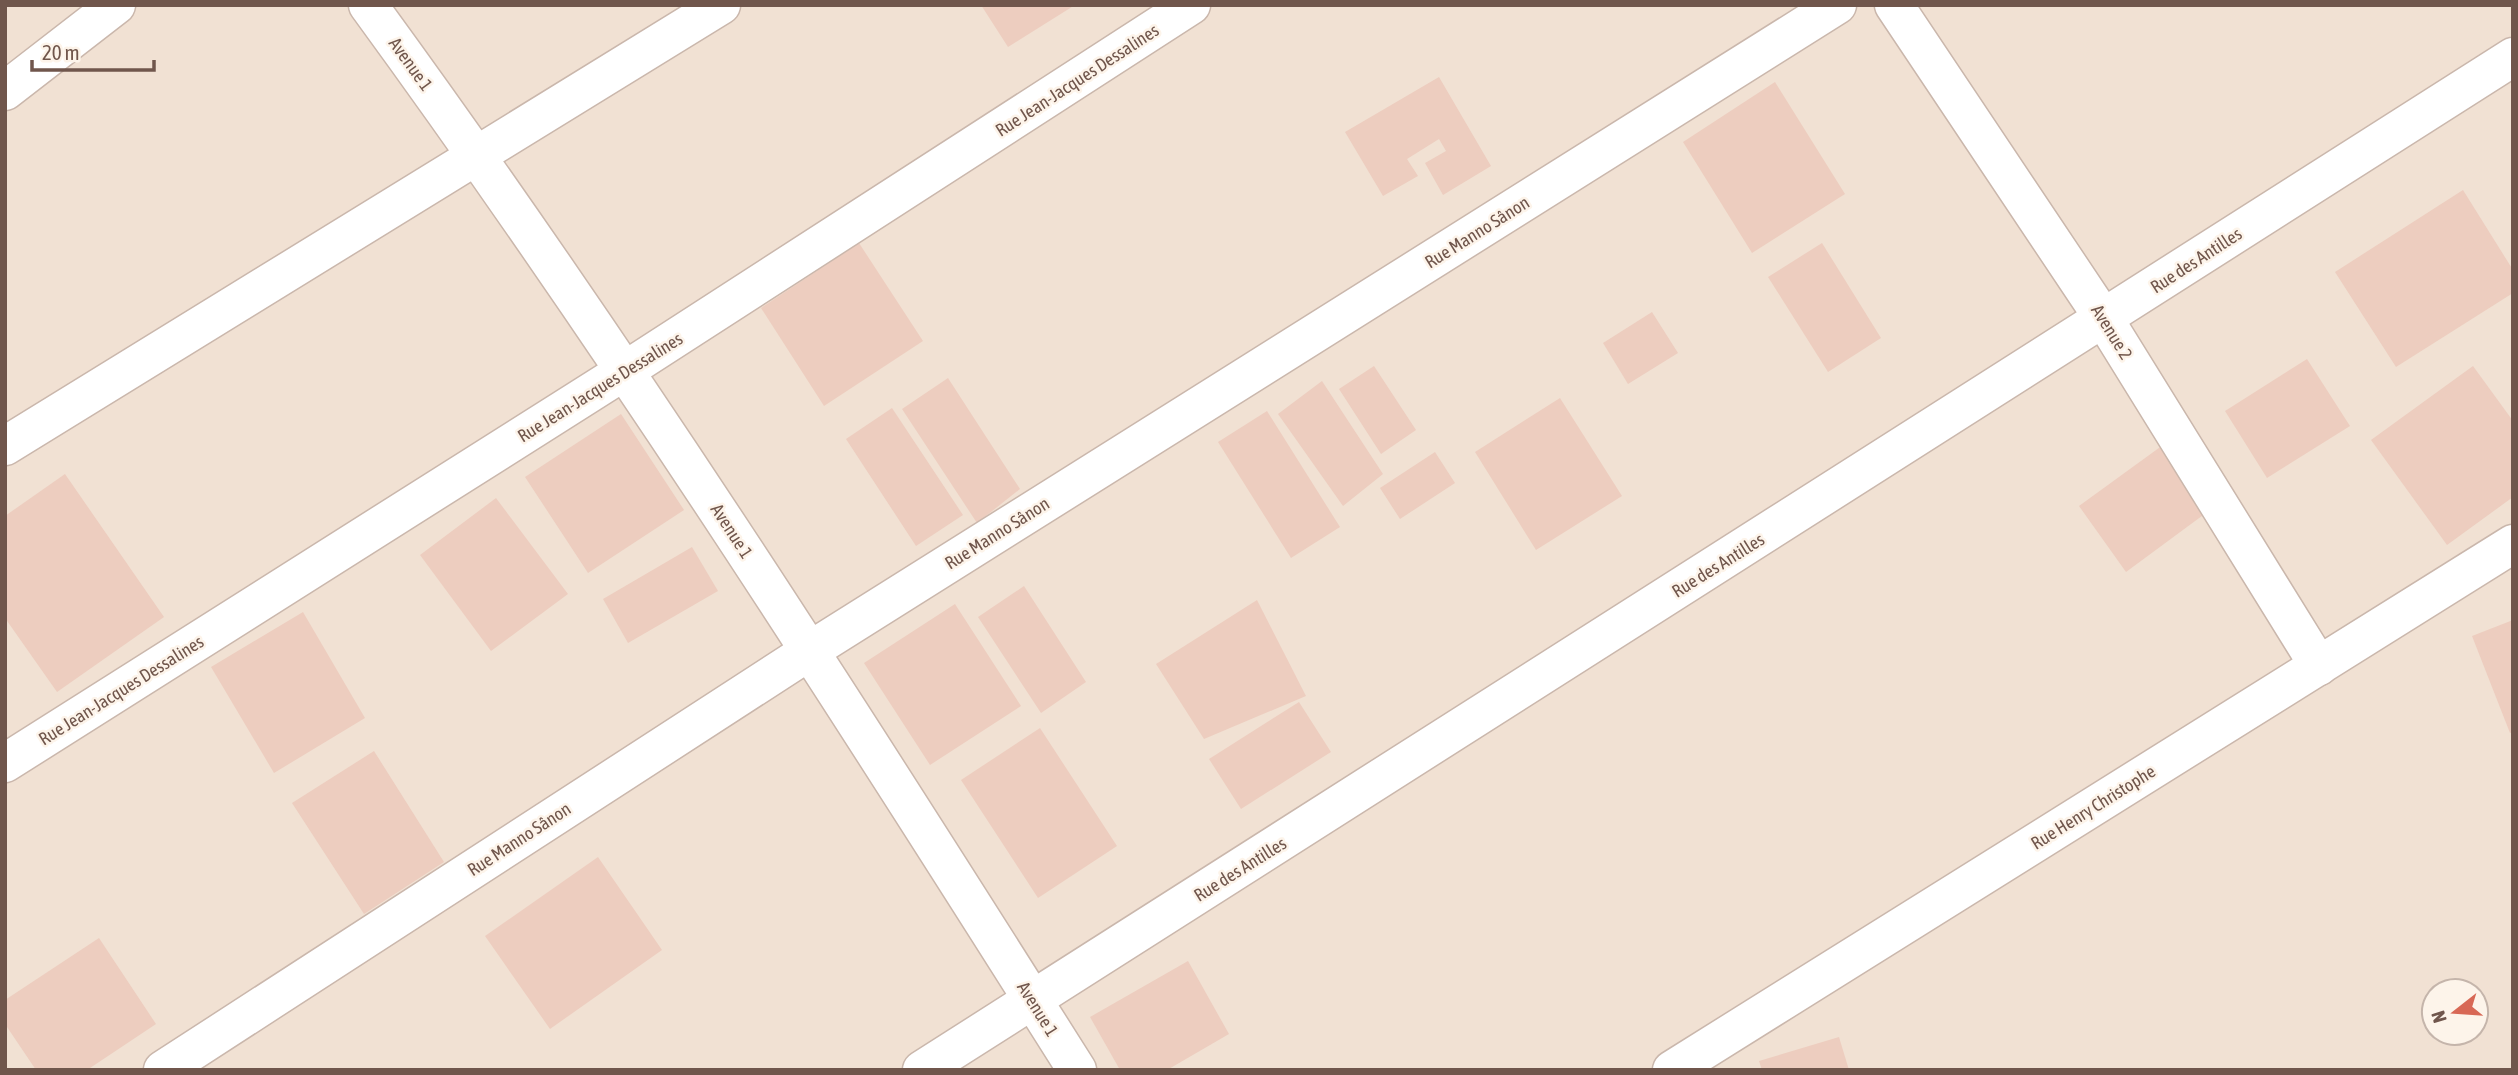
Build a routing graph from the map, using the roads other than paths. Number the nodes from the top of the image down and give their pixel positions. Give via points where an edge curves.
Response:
1 (116, 5) edge
2 (368, 5) edge
3 (721, 5) edge
4 (1191, 5) edge
5 (1837, 5) edge
6 (1894, 5) edge
7 (2513, 57) edge
8 (5, 91) edge
9 (477, 155) junction
10 (2104, 319) junction
11 (626, 370) junction
12 (5, 446) edge
13 (2513, 544) edge
14 (811, 650) junction
15 (2319, 666) junction
16 (5, 763) edge
17 (1033, 1001) junction
18 (163, 1070) edge
19 (922, 1070) edge
20 (1077, 1070) edge
21 (1672, 1070) edge

1 - 8 street
2 - 9 street, Avenue 1
3 - 9 street
4 - 11 street, Rue Jean-Jacques Dessalines
5 - 14 street, Rue Manno Sânon
6 - 10 street, Avenue 2
7 - 10 street, Rue des Antilles
9 - 11 street, Avenue 1
9 - 12 street
10 - 15 street, Avenue 2
10 - 17 street, Rue des Antilles
11 - 14 street, Avenue 1
11 - 16 street, Rue Jean-Jacques Dessalines
13 - 15 street, Rue Henry Christophe
14 - 17 street, Avenue 1
14 - 18 street, Rue Manno Sânon
15 - 21 street, Rue Henry Christophe
17 - 19 street, Rue des Antilles
17 - 20 street, Avenue 1

